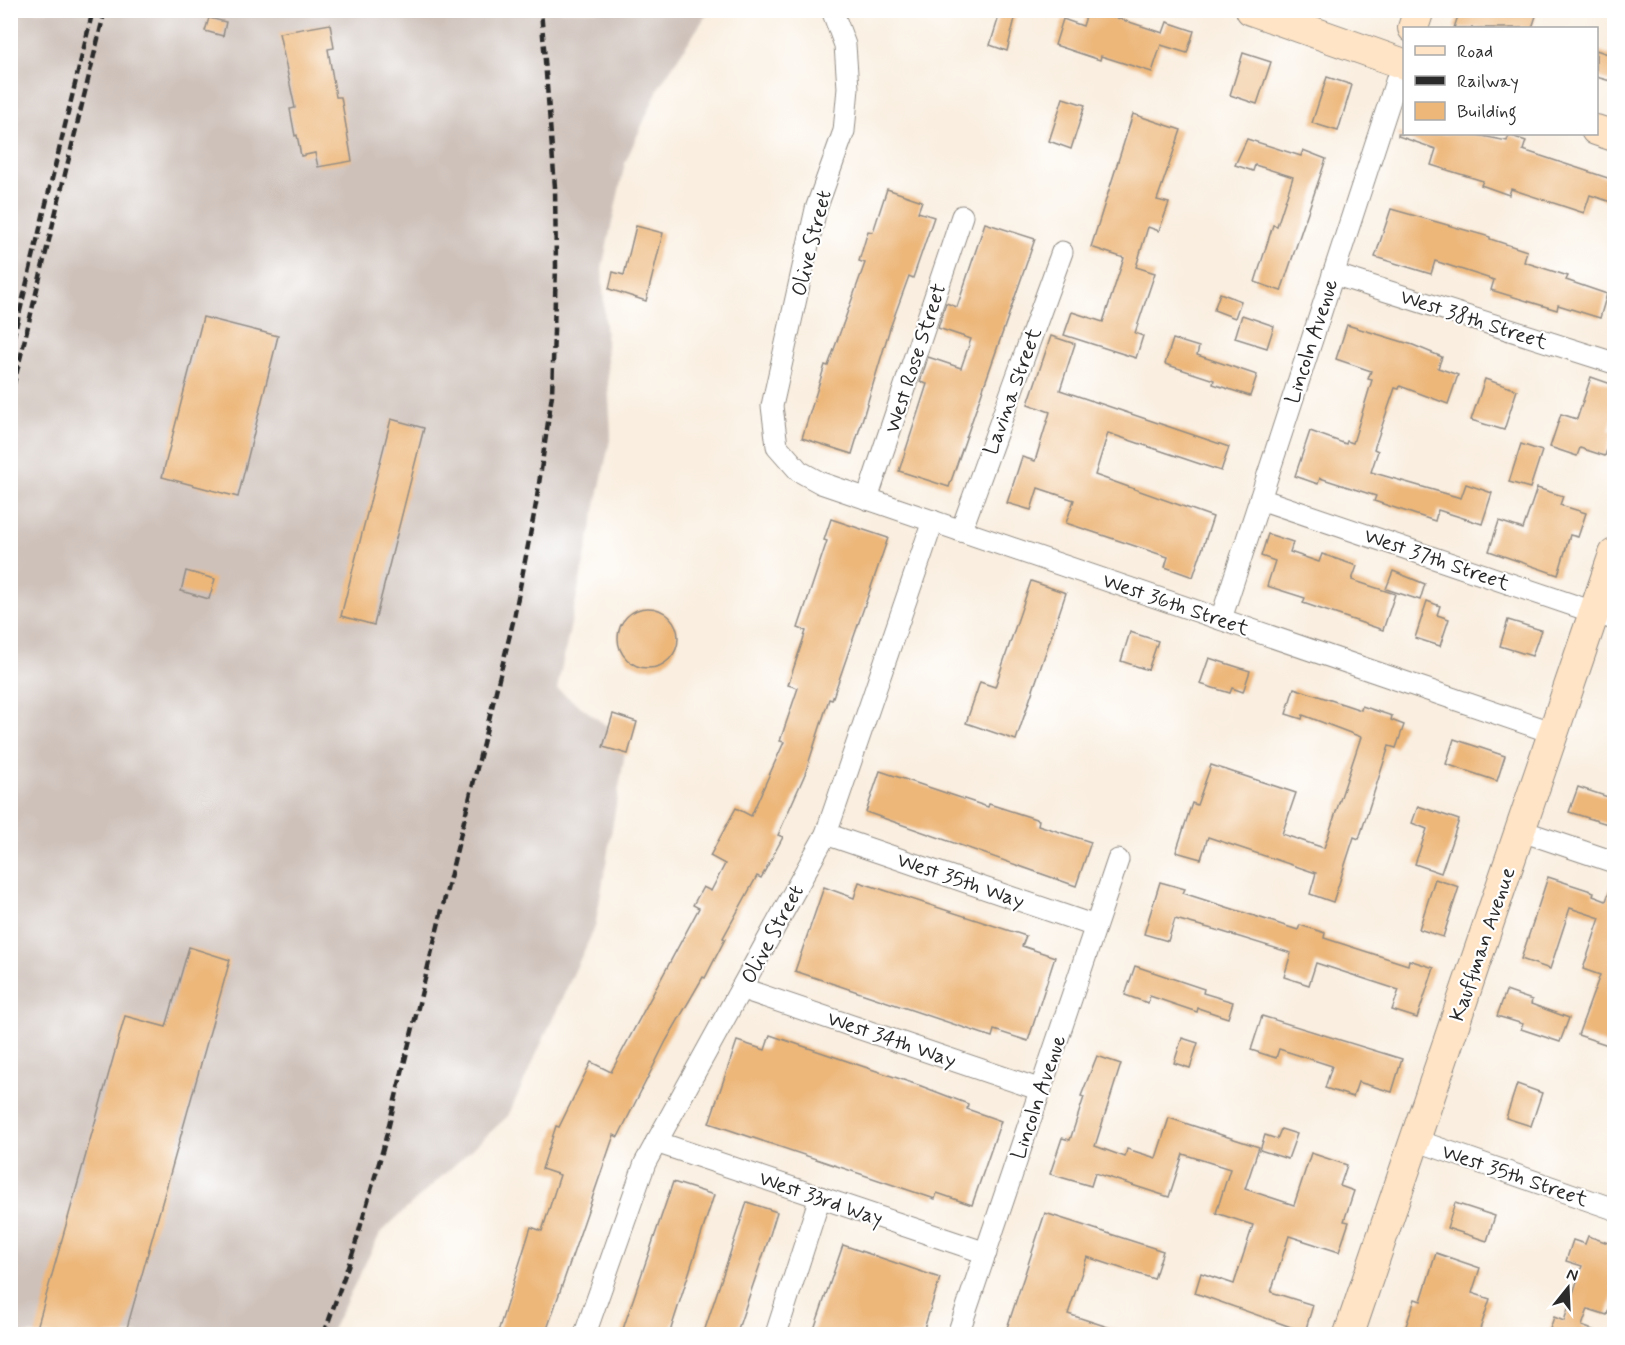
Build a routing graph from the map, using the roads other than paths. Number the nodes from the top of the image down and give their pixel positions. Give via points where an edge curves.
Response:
1 (832, 10) edge
2 (1251, 10) edge
3 (1419, 10) edge
4 (1413, 27) edge
5 (1403, 61) edge
6 (1403, 64) edge
7 (1598, 131) edge
8 (1614, 136) edge
9 (962, 216) dead end
10 (1062, 252) dead end
11 (1334, 274) junction
12 (1614, 363) edge
13 (799, 471) joint
14 (867, 499) junction
15 (1260, 500) junction
16 (933, 521) junction
17 (962, 531) junction
18 (1614, 555) edge
19 (1605, 616) edge
20 (1221, 620) junction
21 (1554, 733) junction
22 (1522, 831) junction
23 (826, 834) junction
24 (1118, 860) dead end
25 (1614, 862) edge
26 (1095, 926) junction
27 (743, 989) junction
28 (1041, 1090) junction
29 (1415, 1140) junction
30 (656, 1142) junction
31 (820, 1197) junction
32 (1614, 1209) edge
33 (986, 1253) junction
34 (585, 1335) edge
35 (776, 1335) edge
36 (958, 1335) edge
37 (1349, 1335) edge

1 - 13 street, Olive Street via 844,45 848,88 844,131 816,209 772,406 777,446
2 - 5 street
3 - 4 street
6 - 11 street, Lincoln Avenue
7 - 8 street
9 - 14 street, West Rose Street
10 - 17 street, Lavina Street
11 - 12 street, West 38th Street
11 - 15 street, Lincoln Avenue
13 - 14 street, West 36th Street
14 - 16 street, West 36th Street
15 - 19 street, West 37th Street
15 - 20 street, Lincoln Avenue
16 - 17 street, West 36th Street
16 - 23 street, Olive Street
17 - 20 street, West 36th Street
18 - 19 street, Kauffman Avenue
19 - 21 street, Kauffman Avenue
20 - 21 street, West 36th Street
21 - 22 street, Kauffman Avenue
22 - 25 street
22 - 29 street, Kauffman Avenue
23 - 26 street, West 35th Way
23 - 27 street, Olive Street
24 - 26 street, Lincoln Avenue
26 - 28 street, Lincoln Avenue
27 - 28 street, West 34th Way
27 - 30 street, Olive Street
28 - 33 street, Lincoln Avenue
29 - 32 street, West 35th Street
29 - 37 street, Kauffman Avenue
30 - 31 street, West 33rd Way
30 - 34 street, Olive Street
31 - 33 street, West 33rd Way
31 - 35 street
33 - 36 street, Lincoln Avenue

